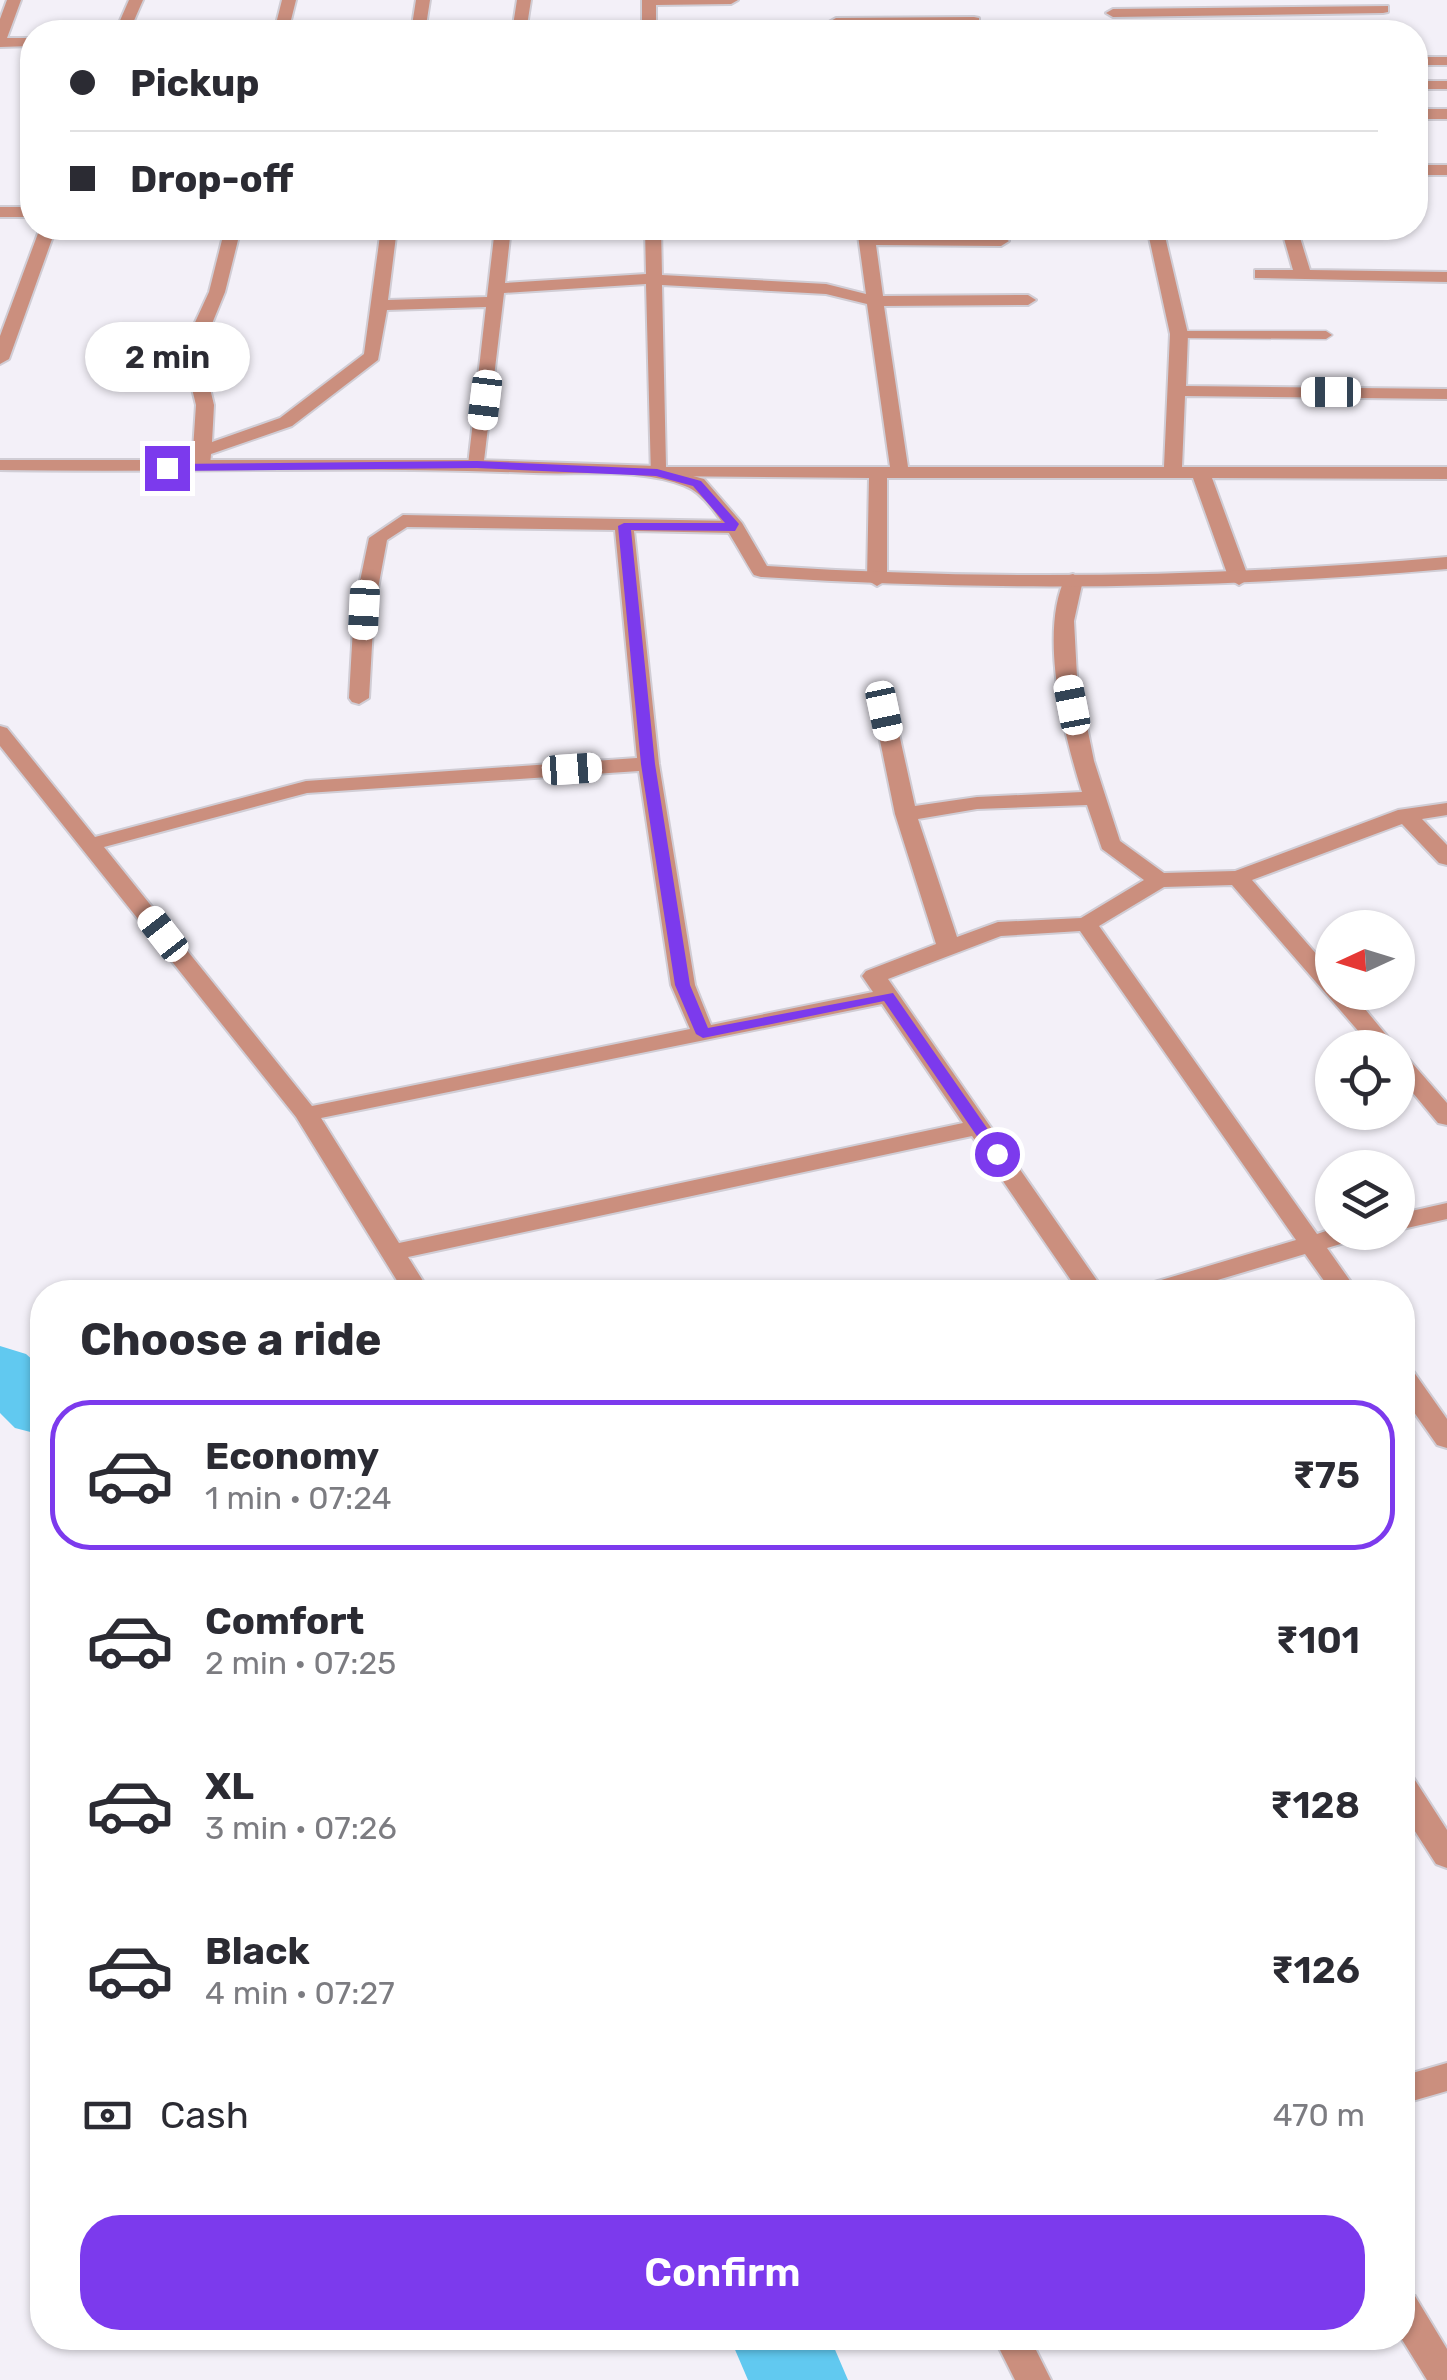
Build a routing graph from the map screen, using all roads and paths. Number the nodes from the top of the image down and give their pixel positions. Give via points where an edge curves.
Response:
1 (14, 0) edge
2 (731, 0) edge
3 (649, 1) edge
4 (1241, 5) edge
5 (1315, 5) edge
6 (1110, 6) edge
7 (1175, 6) edge
8 (1384, 10) edge
9 (0, 41) edge
10 (44, 240) edge
11 (230, 240) edge
12 (388, 240) edge
13 (502, 240) edge
14 (652, 240) edge
15 (867, 240) edge
16 (982, 240) edge
17 (1158, 240) edge
18 (1293, 240) edge
19 (1001, 241) dead end
20 (1260, 274) dead end
21 (653, 275) junction
22 (1303, 275) junction
23 (1447, 277) edge
24 (498, 289) junction
25 (1028, 300) dead end
26 (876, 301) junction
27 (378, 305) junction
28 (1179, 334) junction
29 (1326, 335) dead end
30 (0, 358) edge
31 (1177, 391) junction
32 (1447, 394) edge
33 (203, 459) junction
34 (0, 465) edge
35 (477, 465) junction
36 (657, 472) junction
37 (878, 474) junction
38 (900, 474) junction
39 (1173, 474) junction
40 (1201, 474) junction
41 (1447, 474) edge
42 (624, 526) junction
43 (735, 527) junction
44 (1447, 563) edge
45 (1239, 578) junction
46 (877, 580) junction
47 (1073, 580) junction
48 (359, 698) dead end
49 (884, 711) dead end
50 (0, 732) edge
51 (648, 764) junction
52 (1095, 798) junction
53 (1447, 809) edge
54 (906, 814) junction
55 (1406, 815) junction
56 (92, 844) junction
57 (1447, 858) edge
58 (1238, 878) junction
59 (1160, 880) junction
60 (1086, 924) junction
61 (949, 948) junction
62 (1315, 966) edge
63 (888, 996) junction
64 (1353, 1010) edge
65 (1371, 1030) edge
66 (703, 1034) junction
67 (1415, 1081) edge
68 (306, 1114) junction
69 (1447, 1118) edge
70 (978, 1127) junction
71 (1447, 1211) edge
72 (1415, 1218) edge
73 (1315, 1241) edge
74 (1310, 1242) junction
75 (394, 1252) junction
76 (410, 1280) edge
77 (1084, 1280) edge
78 (1188, 1280) edge
79 (1337, 1280) edge
80 (1415, 1392) edge
81 (1447, 1438) edge
82 (1415, 1820) edge
83 (1447, 1856) edge
84 (1447, 2077) edge
85 (1415, 2086) edge
86 (1415, 2329) edge
87 (1018, 2350) edge
88 (1033, 2380) edge
89 (1446, 2380) edge

1 - 9 street
2 - 3 street
4 - 5 street
4 - 7 street
5 - 8 street
6 - 7 street
10 - 30 street
11 - 33 street via 200,330
12 - 27 street
13 - 24 street
14 - 21 street
15 - 26 street
16 - 19 street
17 - 28 street
18 - 22 street
20 - 22 street
21 - 24 street
21 - 26 street via 826,289
21 - 36 street
22 - 23 street
24 - 27 street
24 - 35 street
25 - 26 street
26 - 38 street
27 - 33 street via 372,356 286,422
28 - 29 lane
28 - 31 street
31 - 32 street
31 - 39 street
33 - 34 street
33 - 35 street
35 - 36 street
36 - 37 street
36 - 43 street via 697,484
37 - 38 street
37 - 46 street
38 - 39 street
39 - 40 street
40 - 41 street
40 - 45 street
42 - 43 street
42 - 48 street via 402,521 378,538 364,610
42 - 51 street
43 - 46 street via 761,571
44 - 45 street
45 - 47 street
46 - 47 street
47 - 52 street via 1064,622 1066,677
49 - 54 street
50 - 56 street
51 - 56 street via 306,786
51 - 66 street via 683,985
52 - 54 street
52 - 59 street via 1110,844
53 - 55 street
54 - 61 street
55 - 57 street
55 - 58 street
56 - 68 street
58 - 59 street
58 - 62 street
59 - 60 street
60 - 61 street via 998,929
60 - 74 street
61 - 63 street via 874,976
63 - 66 street
63 - 70 street
64 - 65 street
66 - 68 street
67 - 69 street
68 - 75 street
70 - 75 street
70 - 77 street
71 - 72 street
73 - 74 street
74 - 78 street
74 - 79 street
75 - 76 street
80 - 81 street
82 - 83 street
84 - 85 street
86 - 89 street
87 - 88 street

